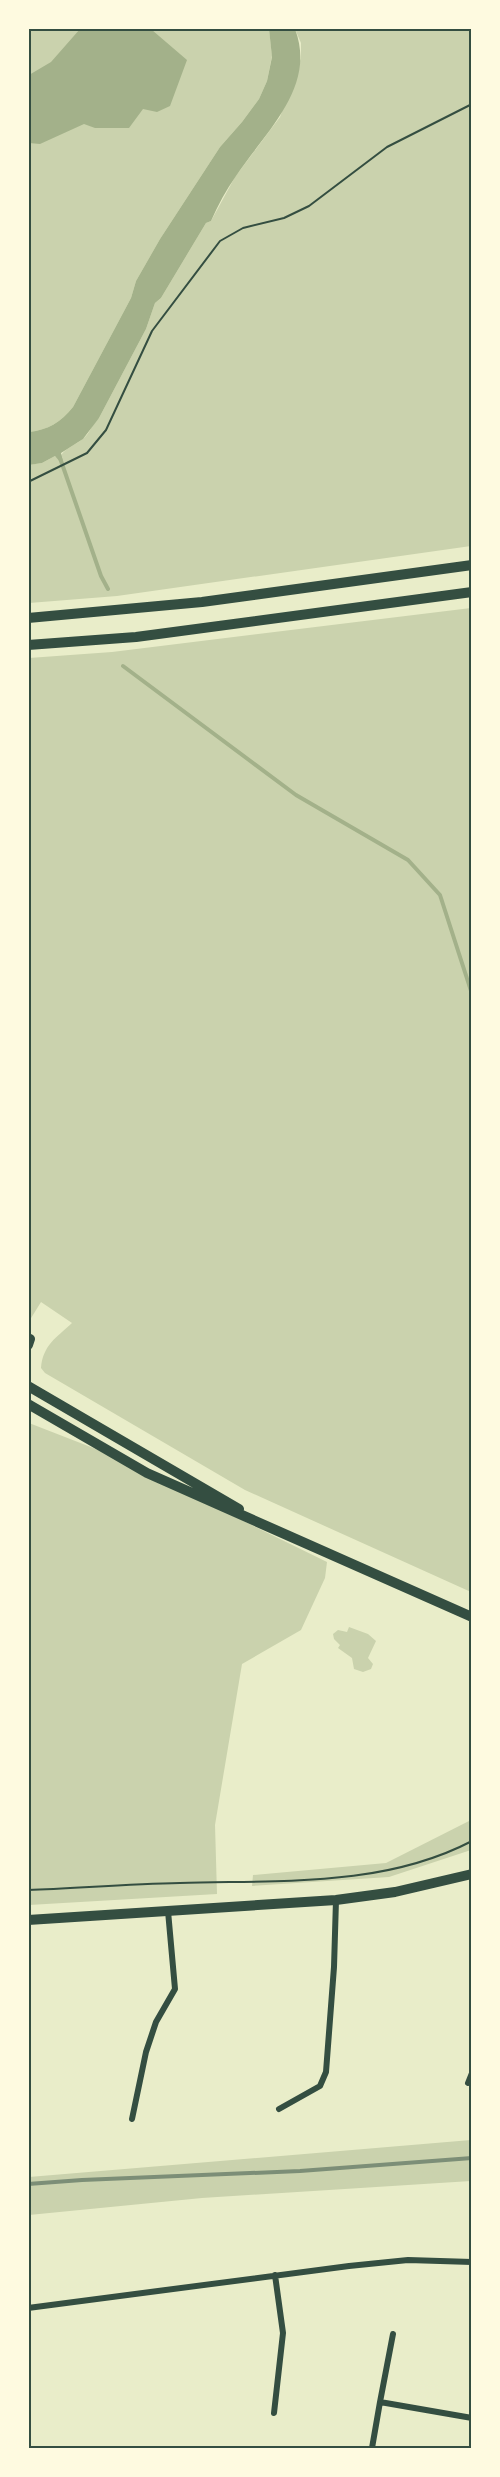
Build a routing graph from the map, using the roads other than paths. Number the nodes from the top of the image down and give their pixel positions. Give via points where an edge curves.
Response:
1 (471, 565) edge
2 (471, 592) edge
3 (28, 618) edge
4 (28, 645) edge
5 (29, 1384) edge
6 (28, 1404) edge
7 (284, 1534) junction
8 (471, 1617) edge
9 (471, 1874) edge
10 (336, 1900) junction
11 (168, 1911) junction
12 (28, 1920) edge
13 (471, 2073) edge
14 (468, 2083) dead end
15 (279, 2109) dead end
16 (132, 2119) dead end
17 (471, 2262) edge
18 (275, 2275) junction
19 (28, 2308) edge
20 (393, 2334) dead end
21 (380, 2402) junction
22 (274, 2412) dead end
23 (471, 2418) edge
24 (372, 2448) edge

1 - 3 main road via 202,602
2 - 4 main road via 136,637
5 - 7 main road
6 - 7 main road via 147,1473
7 - 8 main road
9 - 10 main road via 395,1892
10 - 11 main road
10 - 15 street via 326,2072 320,2086
11 - 12 main road
11 - 16 street via 175,1989 156,2022 146,2052
13 - 14 street
17 - 18 street via 408,2260
18 - 19 street
18 - 22 street via 283,2333
20 - 21 street
21 - 23 street
21 - 24 street

